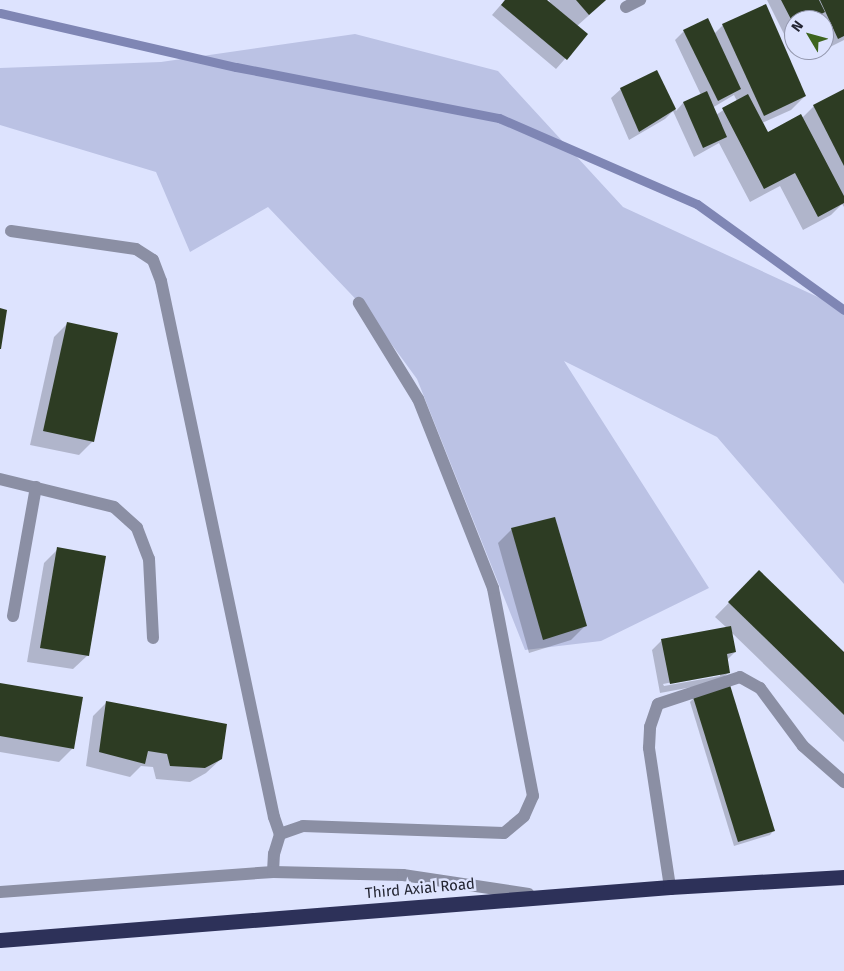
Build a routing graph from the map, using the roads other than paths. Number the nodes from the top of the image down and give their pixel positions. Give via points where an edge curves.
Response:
1 (640, 0) edge
2 (626, 7) dead end
3 (11, 231) dead end
4 (359, 303) dead end
5 (0, 479) edge
6 (36, 487) junction
7 (13, 616) dead end
8 (153, 638) dead end
9 (844, 782) edge
10 (280, 834) junction
11 (273, 872) junction
12 (844, 877) edge
13 (670, 887) junction
14 (0, 892) edge
15 (547, 897) junction
16 (0, 940) edge

1 - 2 street
3 - 10 street via 136,249 153,260 161,281
4 - 10 street via 418,399 493,588 533,796 524,816 504,833 303,826
5 - 6 street
6 - 7 street
6 - 8 street via 114,507 137,528 149,559
9 - 13 street via 803,746 760,688 740,677 658,704 650,727 649,748
10 - 11 street
11 - 14 street
11 - 15 street via 403,875
12 - 13 highway, Third Axial Road
13 - 15 highway, Third Axial Road
15 - 16 highway, Third Axial Road

